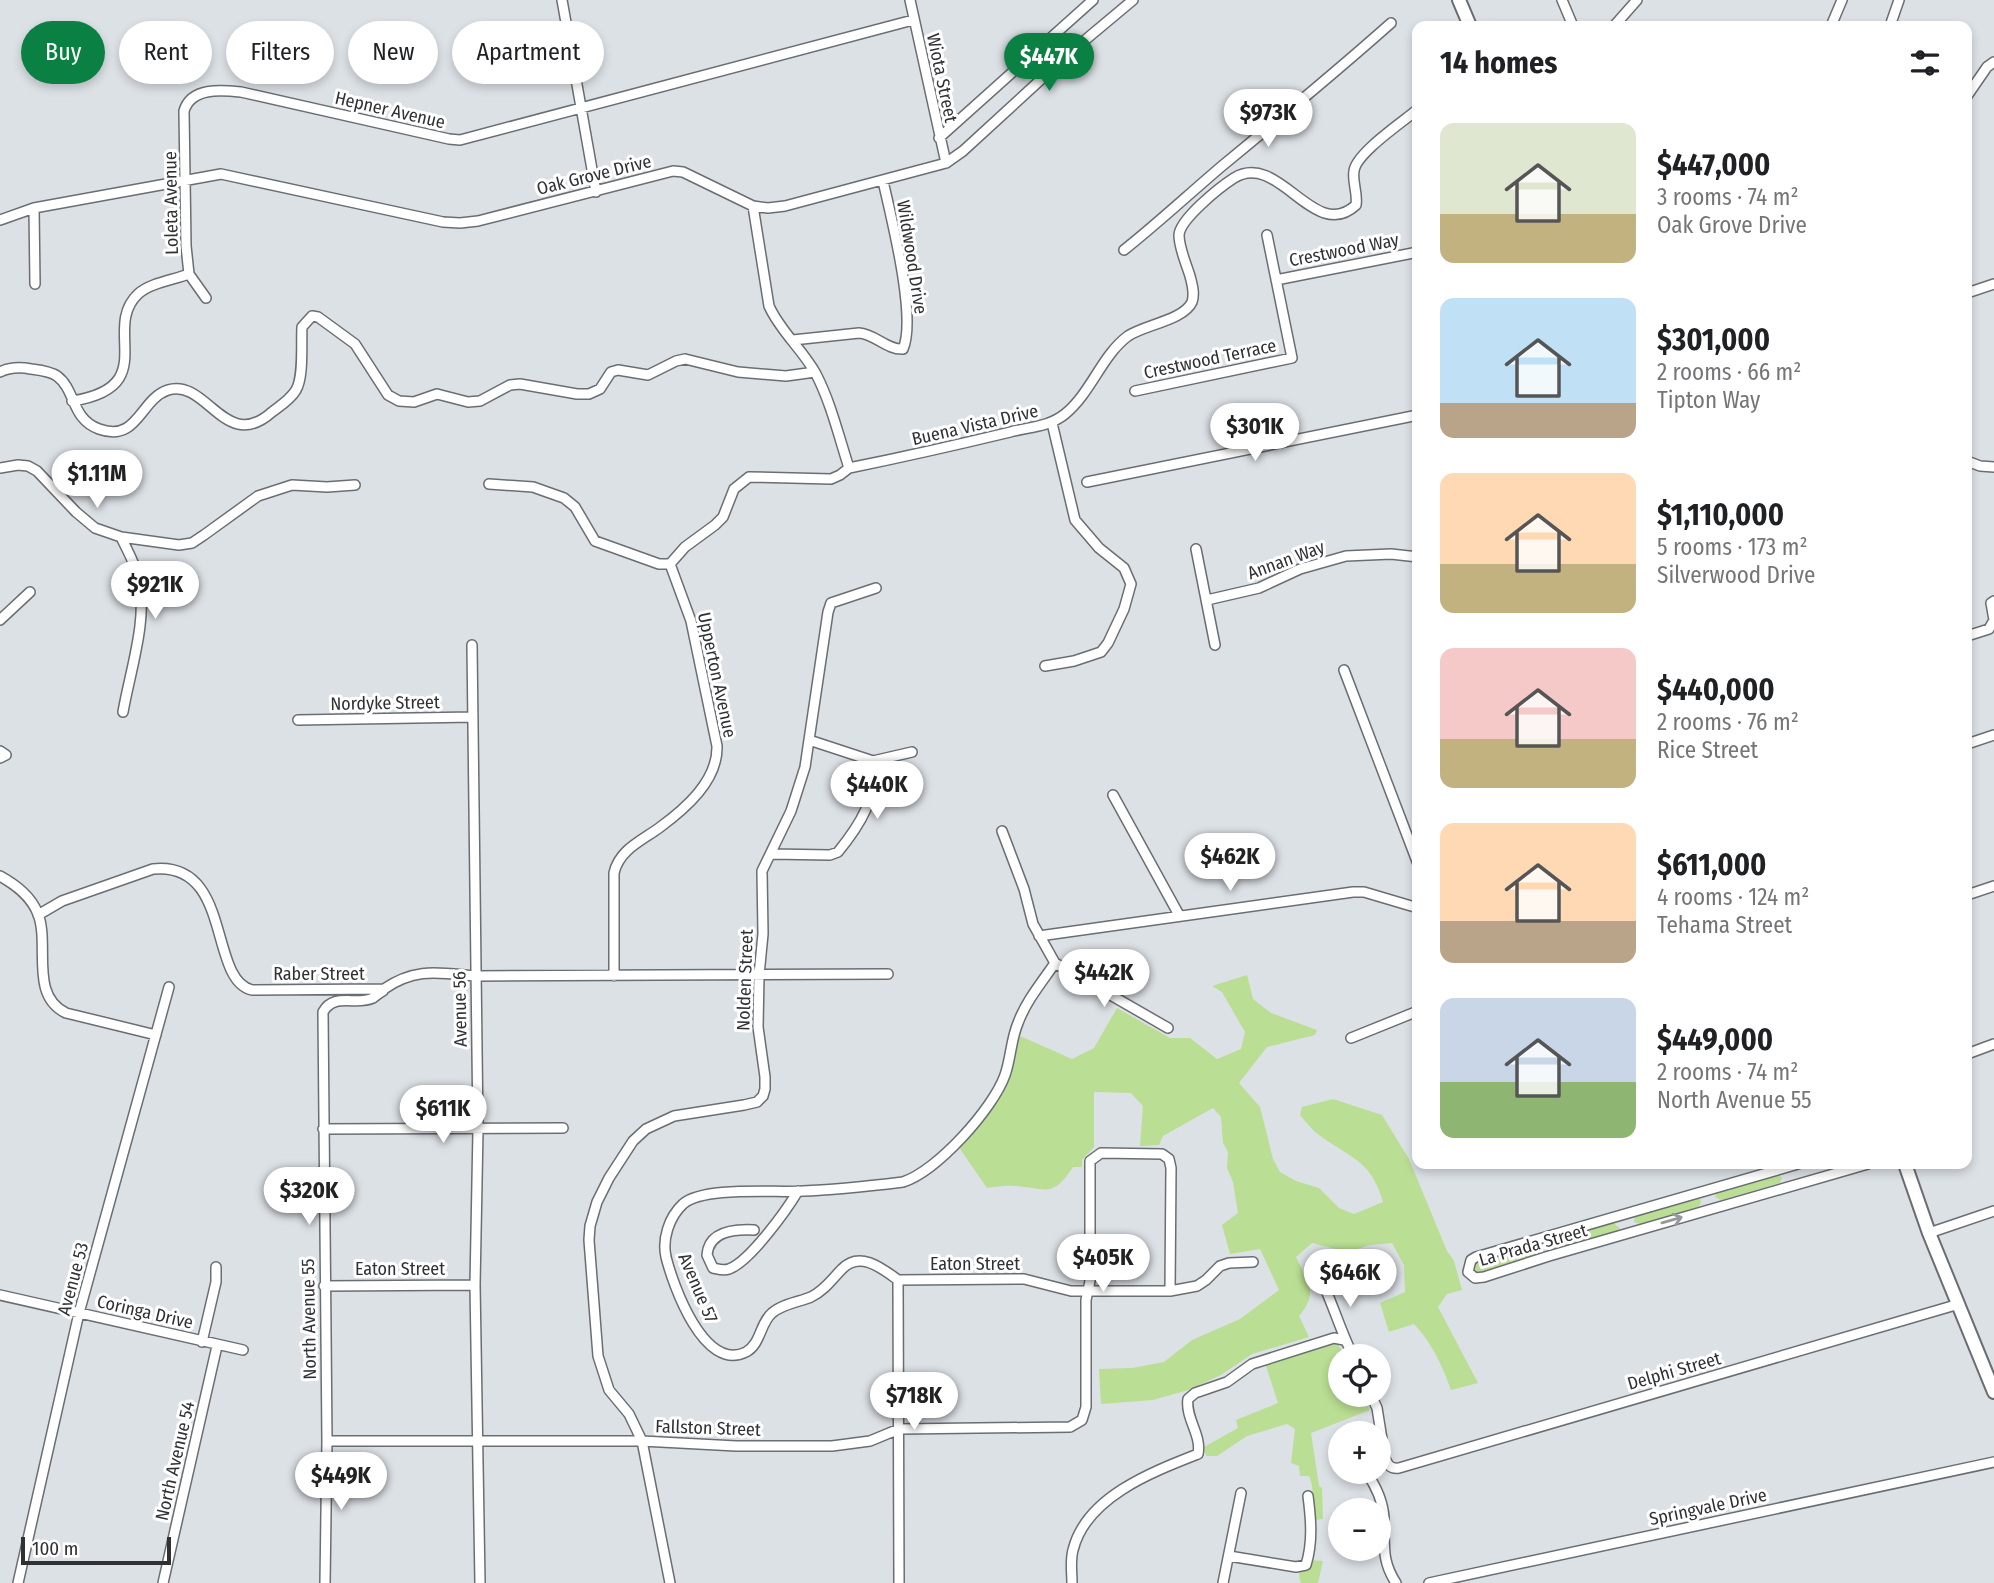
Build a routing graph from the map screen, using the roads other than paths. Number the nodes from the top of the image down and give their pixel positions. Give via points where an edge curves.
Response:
1 (562, 0) edge
2 (910, 0) edge
3 (1093, 0) edge
4 (1133, 0) edge
5 (1459, 0) edge
6 (1562, 0) edge
7 (1637, 0) edge
8 (1842, 0) edge
9 (1899, 0) edge
10 (913, 20) junction
11 (1468, 21) edge
12 (1571, 21) edge
13 (1618, 21) edge
14 (1833, 21) edge
15 (1892, 21) edge
16 (1391, 23) dead end
17 (1994, 62) edge
18 (1972, 89) edge
19 (187, 103) joint
20 (582, 108) junction
21 (1412, 114) edge
22 (939, 138) junction
23 (946, 163) junction
24 (186, 180) junction
25 (883, 181) junction
26 (596, 191) junction
27 (753, 205) junction
28 (34, 208) junction
29 (1176, 209) junction
30 (1186, 219) junction
31 (0, 220) edge
32 (1267, 235) dead end
33 (1124, 250) dead end
34 (1412, 253) edge
35 (188, 274) junction
36 (1276, 280) junction
37 (35, 284) dead end
38 (1994, 284) edge
39 (1972, 291) edge
40 (205, 298) dead end
41 (793, 341) junction
42 (0, 372) edge
43 (815, 372) junction
44 (1135, 391) dead end
45 (72, 401) junction
46 (1412, 416) edge
47 (1052, 423) junction
48 (1972, 463) edge
49 (1994, 467) edge
50 (0, 468) edge
51 (849, 468) junction
52 (1087, 482) dead end
53 (489, 484) dead end
54 (355, 485) dead end
55 (121, 537) junction
56 (1196, 549) dead end
57 (1412, 556) edge
58 (670, 564) junction
59 (876, 589) dead end
60 (30, 592) dead end
61 (1207, 600) junction
62 (1994, 600) edge
63 (0, 620) edge
64 (1972, 634) edge
65 (472, 645) dead end
66 (1215, 645) dead end
67 (1045, 666) dead end
68 (1344, 670) dead end
69 (123, 712) dead end
70 (473, 718) junction
71 (298, 720) dead end
72 (1994, 735) edge
73 (809, 740) junction
74 (1972, 742) edge
75 (0, 751) edge
76 (912, 752) dead end
77 (0, 758) edge
78 (873, 761) junction
79 (1113, 795) dead end
80 (1002, 831) dead end
81 (1412, 847) edge
82 (771, 854) junction
83 (0, 876) edge
84 (1994, 886) edge
85 (1972, 893) edge
86 (1412, 906) edge
87 (38, 915) junction
88 (1179, 915) junction
89 (1039, 936) junction
90 (1055, 963) junction
91 (888, 974) dead end
92 (759, 975) junction
93 (476, 976) junction
94 (614, 976) junction
95 (169, 987) dead end
96 (384, 989) junction
97 (1412, 1013) edge
98 (1168, 1028) dead end
99 (156, 1035) junction
100 (1351, 1038) dead end
101 (1994, 1044) edge
102 (1972, 1052) edge
103 (563, 1128) dead end
104 (323, 1129) junction
105 (478, 1130) junction
106 (1779, 1169) edge
107 (1787, 1169) edge
108 (1851, 1169) edge
109 (1907, 1169) edge
110 (1792, 1186) junction
111 (798, 1191) junction
112 (1706, 1191) junction
113 (1712, 1209) junction
114 (1994, 1210) edge
115 (1626, 1215) junction
116 (754, 1230) dead end
117 (1631, 1233) junction
118 (1929, 1233) junction
119 (1544, 1239) junction
120 (1549, 1256) junction
121 (1253, 1262) dead end
122 (216, 1266) dead end
123 (898, 1280) junction
124 (475, 1284) junction
125 (324, 1286) junction
126 (1325, 1288) dead end
127 (1088, 1291) junction
128 (1170, 1291) junction
129 (0, 1295) edge
130 (1959, 1304) junction
131 (79, 1313) junction
132 (1344, 1340) junction
133 (202, 1342) junction
134 (1346, 1344) edge
135 (218, 1346) junction
136 (243, 1350) dead end
137 (1989, 1364) edge
138 (1994, 1392) edge
139 (1377, 1407) edge
140 (899, 1429) junction
141 (327, 1441) junction
142 (478, 1441) junction
143 (642, 1441) junction
144 (1994, 1462) edge
145 (1374, 1484) edge
146 (1241, 1493) dead end
147 (1308, 1496) dead end
148 (1230, 1556) junction
149 (18, 1583) edge
150 (163, 1583) edge
151 (325, 1583) edge
152 (480, 1583) edge
153 (670, 1583) edge
154 (898, 1583) edge
155 (1072, 1583) edge
156 (1223, 1583) edge
157 (1396, 1583) edge
158 (1429, 1583) edge

1 - 20 street
2 - 10 street, Wiota Street
3 - 22 street
4 - 23 street, Oak Grove Drive
5 - 11 main road
6 - 12 street
7 - 13 street
8 - 14 street
9 - 15 street
10 - 20 street, Hepner Avenue
10 - 22 street, Wiota Street
16 - 29 street
17 - 18 street
19 - 20 street, Hepner Avenue via 205,92 241,92 460,140
19 - 24 street, Loleta Avenue
20 - 26 street
21 - 30 street via 1355,165 1357,197 1351,210 1330,215 1320,212 1269,177 1247,173 1235,177
22 - 23 street, Wiota Street
23 - 25 street, Oak Grove Drive
24 - 26 street, Oak Grove Drive via 229,175 460,223
24 - 28 street, Oak Grove Drive
24 - 35 street, Loleta Avenue
25 - 27 street, Oak Grove Drive via 785,206
25 - 41 street, Wildwood Drive via 903,279 907,320 903,349 859,333
26 - 27 street, Oak Grove Drive via 673,171
27 - 41 street via 769,306
28 - 31 street, Oak Grove Drive
28 - 37 street
29 - 30 street
29 - 33 street
30 - 47 street, Buena Vista Drive via 1179,237 1193,288 1188,308 1125,338 1075,406
32 - 36 street, Crestwood Terrace
34 - 36 street, Crestwood Way
35 - 40 street
35 - 45 street, Loleta Avenue via 136,296 126,320 121,376 102,394
36 - 44 street, Crestwood Terrace via 1293,358
38 - 39 street
41 - 43 street
42 - 45 street via 12,367 51,373 59,377
43 - 45 street via 786,376 738,372 685,359 648,375 611,372 600,388 589,394 520,384 480,401 437,394 414,402 399,401 388,395 355,344 312,316 302,327 296,390 254,424 231,422 197,397 177,389 159,395 128,428 107,431 87,422
43 - 51 street
46 - 52 street
47 - 51 street, Buena Vista Drive
47 - 67 street via 1075,520 1124,568 1131,584 1124,609 1101,652
48 - 49 street
50 - 55 street via 18,465 37,471 95,528
51 - 58 street via 831,479 758,476 742,481 723,517
53 - 58 street via 533,487 564,498 575,507 595,541
54 - 55 street via 292,485 258,496 192,543
55 - 69 street via 142,597
56 - 61 street
57 - 61 street, Annan Way via 1346,556 1300,569 1259,588
58 - 94 street, Upperton Avenue via 691,621 717,758 714,770 693,798 616,864
59 - 73 street, Nolden Street via 831,603
60 - 63 street
61 - 66 street
62 - 64 street via 1989,629
65 - 70 street, Avenue 56
68 - 81 street
70 - 71 street, Nordyke Street
70 - 93 street, Avenue 56
72 - 74 street
73 - 78 street
73 - 82 street, Nolden Street via 800,791
75 - 77 street via 6,755
76 - 78 street
78 - 82 street via 870,803 838,852
79 - 88 street
80 - 89 street
82 - 92 street, Nolden Street via 762,871
83 - 87 street via 15,884
84 - 85 street
86 - 88 street via 1353,892
87 - 96 street, Raber Street via 62,901 167,868 191,877 200,887 234,975 244,988
87 - 99 street via 45,987 54,1007
88 - 89 street
89 - 90 street
90 - 98 street
90 - 111 street, Avenue 57 via 1017,1023 999,1089 971,1127 930,1169 903,1182
91 - 92 street, Raber Street
92 - 94 street, Raber Street
92 - 143 street, Nolden Street via 763,1096 744,1105 674,1116 646,1129 623,1155 592,1215 589,1240 598,1356 609,1390
93 - 94 street, Raber Street
93 - 96 street, Raber Street via 413,974
93 - 105 street, Avenue 56
95 - 99 street, Avenue 53
96 - 104 street, North Avenue 55 via 371,999 330,1003 323,1012
97 - 100 street
99 - 131 street, Avenue 53
101 - 102 street
103 - 105 street
104 - 105 street
104 - 125 street, North Avenue 55
105 - 124 street, Avenue 56
106 - 112 street, La Prada Street
107 - 110 street
108 - 110 street, La Prada Street
109 - 118 main road
110 - 113 street, La Prada Street
111 - 116 street via 787,1210 742,1259 730,1269 713,1268 707,1255 711,1241 721,1233
111 - 123 street, Avenue 57 via 708,1195 691,1199 679,1210 666,1236 667,1261 702,1338 726,1353 747,1351 772,1312 812,1296 842,1268 859,1261 869,1261
112 - 113 street
112 - 115 street, La Prada Street
117 -> 113 street, La Prada Street
114 - 118 street
115 - 117 street
115 - 119 street, La Prada Street
117 - 120 street, La Prada Street
118 - 130 main road
119 - 120 street
119 - 120 street, La Prada Street via 1476,1257 1468,1272 1475,1278 1484,1277
121 - 128 street, Eaton Street via 1220,1266 1196,1286
122 - 133 street
123 - 127 street, Eaton Street via 1024,1279 1058,1289
123 - 140 street
124 - 125 street, Eaton Street
124 - 142 street, Avenue 56
125 - 141 street, North Avenue 55
126 - 132 street
127 - 128 street, Eaton Street
127 - 128 street via 1090,1161 1101,1153 1169,1158
127 - 140 street, Fallston Street via 1082,1420 1070,1427
129 - 131 street, Coringa Drive
130 - 137 main road
130 - 139 street, Delphi Street via 1399,1468 1388,1465 1385,1458
131 - 133 street, Coringa Drive
131 - 149 street, Avenue 53
132 - 134 street
132 - 155 street via 1334,1338 1252,1364 1227,1382 1188,1399 1198,1454 1145,1476 1087,1519 1073,1548
133 - 135 street, Coringa Drive
135 - 136 street, Coringa Drive
135 - 150 street, North Avenue 54
137 - 138 main road
140 - 143 street, Fallston Street via 870,1441 832,1446
140 - 154 street
141 - 142 street, Fallston Street
141 - 151 street, North Avenue 55
142 - 143 street, Fallston Street
142 - 152 street, Avenue 56
143 - 153 street, Nolden Street
144 - 158 street, Springvale Drive
145 - 157 street via 1382,1504 1386,1564
146 - 148 street
147 - 148 street via 1311,1529 1306,1565
148 - 156 street

